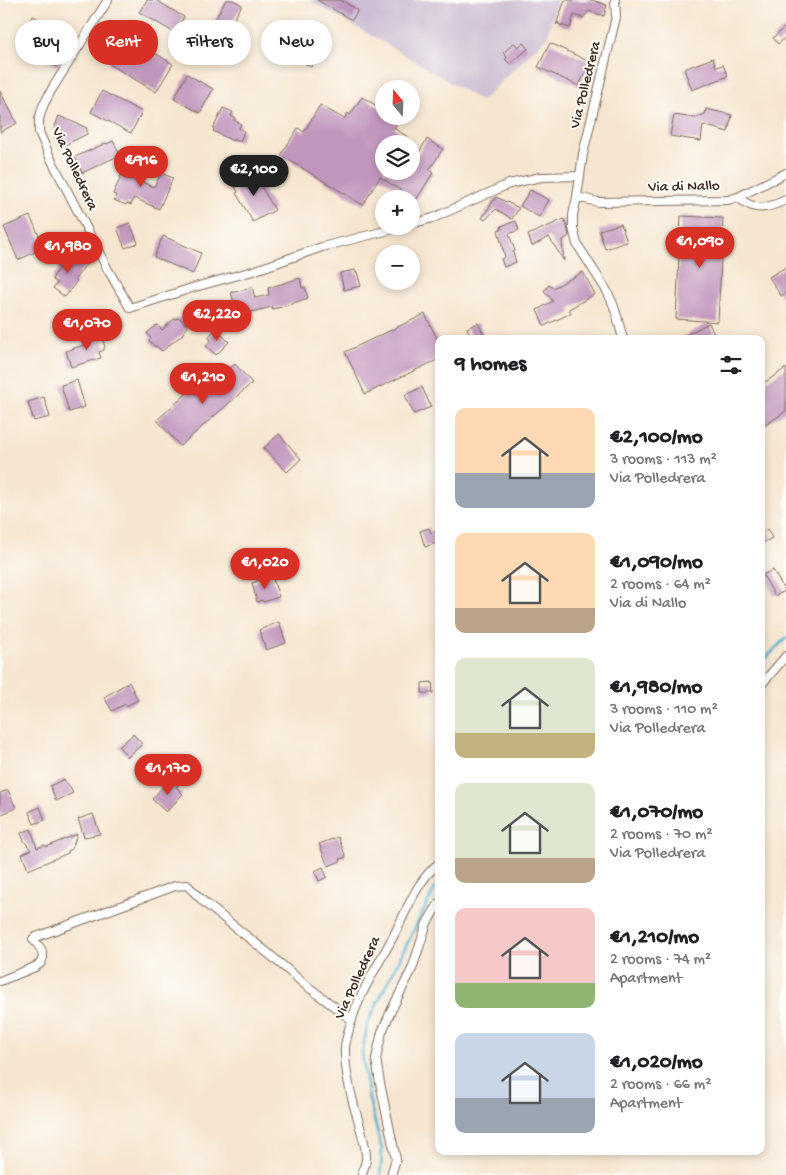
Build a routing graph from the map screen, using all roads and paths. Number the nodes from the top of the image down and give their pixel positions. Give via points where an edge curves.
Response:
1 (108, 0) edge
2 (615, 0) edge
3 (786, 173) edge
4 (580, 176) junction
5 (577, 197) junction
6 (738, 197) junction
7 (786, 200) edge
8 (420, 221) edge
9 (375, 234) edge
10 (621, 335) edge
11 (786, 656) edge
12 (765, 680) edge
13 (435, 867) edge
14 (435, 910) edge
15 (0, 981) edge
16 (352, 1020) junction
17 (362, 1175) edge
18 (391, 1175) edge

1 - 9 street, Via Polledrera via 42,106 39,132 130,308 322,247
2 - 4 street, Via Polledrera via 616,17
3 - 6 street, Via di Nallo
4 - 5 street, Via Polledrera
4 - 8 street via 541,177 509,184
5 - 6 street, Via di Nallo via 598,202 728,200
5 - 10 street, Via Polledrera via 572,228 577,244 606,291
6 - 7 street via 746,204 762,208
11 - 12 street
13 - 16 street, Via Polledrera via 408,904
14 - 18 street via 412,970 382,1032 376,1059 396,1159
15 - 16 street via 41,963 43,957 33,939 36,936 175,886 186,885
16 - 17 street, Via Polledrera via 345,1048 364,1144 366,1161

